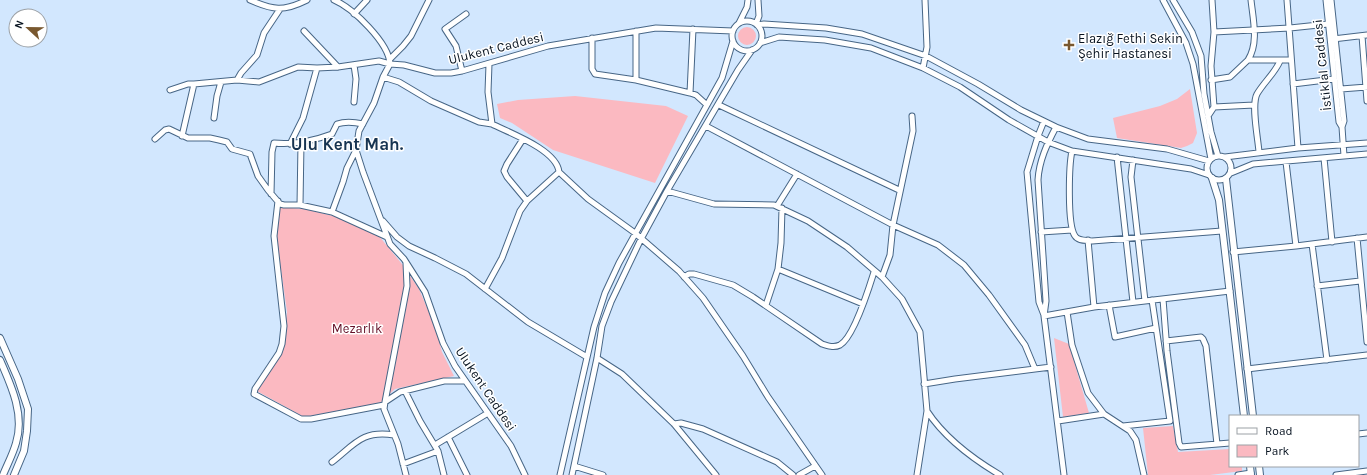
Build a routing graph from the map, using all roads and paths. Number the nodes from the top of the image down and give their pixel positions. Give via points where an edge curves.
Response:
1 (250, 0) edge
2 (307, 0) edge
3 (334, 0) edge
4 (367, 0) edge
5 (429, 0) edge
6 (748, 0) edge
7 (758, 0) edge
8 (925, 0) edge
9 (1163, 0) edge
10 (1173, 0) edge
11 (1212, 0) edge
12 (1251, 0) edge
13 (1287, 0) edge
14 (1326, 0) edge
15 (1331, 0) edge
16 (280, 9) junction
17 (354, 14) junction
18 (466, 14) dead end
19 (739, 23) junction
20 (1328, 24) junction
21 (756, 25) junction
22 (1290, 28) junction
23 (693, 29) junction
24 (304, 30) dead end
25 (1254, 30) junction
26 (636, 31) junction
27 (733, 31) junction
28 (1214, 32) junction
29 (1364, 36) edge
30 (592, 38) junction
31 (1333, 39) junction
32 (733, 40) junction
33 (760, 43) junction
34 (752, 50) junction
35 (926, 56) junction
36 (1248, 60) junction
37 (1291, 60) junction
38 (1280, 61) junction
39 (390, 62) junction
40 (489, 64) junction
41 (354, 65) junction
42 (338, 67) junction
43 (318, 68) junction
44 (923, 68) junction
45 (462, 71) junction
46 (383, 77) junction
47 (1334, 78) junction
48 (237, 80) junction
49 (636, 80) junction
50 (1211, 80) junction
51 (221, 82) junction
52 (194, 84) junction
53 (1293, 84) junction
54 (1366, 87) edge
55 (1341, 89) junction
56 (170, 90) dead end
57 (690, 93) junction
58 (1367, 101) edge
59 (354, 102) dead end
60 (707, 105) junction
61 (719, 105) junction
62 (1254, 105) junction
63 (1214, 107) junction
64 (912, 116) dead end
65 (1208, 116) junction
66 (214, 118) dead end
67 (1044, 121) junction
68 (363, 124) junction
69 (492, 124) junction
70 (706, 126) junction
71 (1056, 127) junction
72 (1342, 127) junction
73 (182, 136) junction
74 (1038, 136) junction
75 (155, 139) dead end
76 (523, 139) junction
77 (1048, 142) junction
78 (301, 143) junction
79 (1367, 143) edge
80 (290, 144) junction
81 (1343, 145) junction
82 (1298, 148) junction
83 (356, 150) junction
84 (1072, 151) junction
85 (1259, 152) junction
86 (1367, 154) edge
87 (1218, 156) junction
88 (1344, 156) junction
89 (1117, 157) junction
90 (1225, 157) junction
91 (1324, 158) junction
92 (1133, 160) junction
93 (1210, 160) junction
94 (1286, 162) junction
95 (559, 172) junction
96 (1230, 173) junction
97 (797, 174) junction
98 (1210, 176) junction
99 (1226, 179) junction
100 (899, 190) junction
101 (667, 191) junction
102 (271, 194) junction
103 (278, 201) junction
104 (527, 201) junction
105 (300, 204) junction
106 (779, 207) junction
107 (332, 212) junction
108 (380, 217) junction
109 (893, 225) junction
110 (1072, 230) junction
111 (1222, 231) junction
112 (1041, 232) junction
113 (635, 233) junction
114 (387, 237) junction
115 (1137, 237) junction
116 (1367, 237) edge
117 (1125, 238) junction
118 (1357, 238) junction
119 (641, 239) junction
120 (1088, 240) junction
121 (1332, 242) junction
122 (1312, 244) junction
123 (1296, 246) junction
124 (1233, 252) junction
125 (406, 262) junction
126 (778, 269) junction
127 (874, 272) junction
128 (684, 277) junction
129 (882, 277) junction
130 (1360, 281) junction
131 (1317, 286) junction
132 (485, 289) junction
133 (1230, 291) junction
134 (1163, 299) junction
135 (1152, 300) junction
136 (1145, 301) junction
137 (1133, 302) junction
138 (863, 304) junction
139 (766, 305) junction
140 (1109, 305) junction
141 (1094, 307) junction
142 (1067, 312) junction
143 (1044, 316) junction
144 (1156, 328) junction
145 (0, 338) edge
146 (1166, 341) junction
147 (1367, 342) edge
148 (1367, 355) edge
149 (587, 357) junction
150 (597, 358) junction
151 (0, 360) edge
152 (1327, 360) junction
153 (1051, 367) junction
154 (1035, 369) junction
155 (1247, 369) junction
156 (465, 380) junction
157 (924, 384) junction
158 (405, 391) junction
159 (385, 404) junction
160 (927, 411) junction
161 (488, 412) junction
162 (1104, 414) junction
163 (1244, 415) edge
164 (1253, 415) edge
165 (1058, 421) junction
166 (674, 424) junction
167 (1123, 426) junction
168 (394, 435) junction
169 (448, 437) junction
170 (1229, 443) edge
171 (1217, 444) junction
172 (435, 445) junction
173 (438, 451) junction
174 (332, 462) dead end
175 (403, 464) junction
176 (574, 466) junction
177 (815, 466) junction
178 (1367, 471) edge
179 (1251, 474) edge
180 (3, 475) edge
181 (14, 475) edge
182 (406, 475) edge
183 (444, 475) edge
184 (467, 475) edge
185 (525, 475) edge
186 (560, 475) edge
187 (572, 475) edge
188 (603, 475) edge
189 (716, 475) edge
190 (793, 475) edge
191 (799, 475) edge
192 (822, 475) edge
193 (917, 475) edge
194 (1000, 475) edge
195 (1064, 475) edge
196 (1144, 475) edge
197 (1238, 475) edge
198 (1336, 475) edge

1 - 16 street via 268,8
2 - 16 street
3 - 17 street
4 - 17 street
5 - 39 street via 411,36
6 - 19 street
7 - 21 street via 759,16
8 - 35 street
9 - 93 street via 1186,43 1193,64
10 - 65 street via 1192,32 1201,56
11 - 28 street
12 - 25 street
13 - 22 street
14 - 20 street, İstiklal Caddesi
15 - 31 street, İstiklal Caddesi
16 - 48 street via 264,33 257,55
17 - 39 street via 385,48
18 - 45 street via 445,29 456,46
19 - 21 street via 748,21
19 - 27 street
20 - 22 street
20 - 31 street, İstiklal Caddesi
21 - 33 street via 762,34
21 - 35 street via 826,28 862,34
22 - 25 street
22 - 37 street
23 - 26 street, Ulukent Caddesi via 656,28
23 - 27 street, Ulukent Caddesi
23 - 57 street
24 - 42 street
25 - 28 street
25 - 36 street via 1253,48
26 - 30 street, Ulukent Caddesi
26 - 49 street
27 - 32 street
28 - 50 street
29 - 31 street
29 - 54 street
30 - 40 street, Ulukent Caddesi via 548,46
30 - 49 street via 592,68 595,74
31 - 47 street, İstiklal Caddesi
31 - 55 street, İstiklal Caddesi
32 - 34 street via 738,48
32 - 60 street via 722,78
33 - 34 street
33 - 44 street via 780,37 825,40 871,48
34 - 61 street
35 - 44 street
35 - 67 street
36 - 38 street
36 - 50 street via 1232,76
37 - 38 street
37 - 53 street
38 - 62 street via 1258,92
39 - 41 street
39 - 45 street, Ulukent Caddesi via 435,73
39 - 46 street, Ulukent Caddesi
40 - 45 street, Ulukent Caddesi
40 - 69 street via 488,92
41 - 42 street
41 - 59 street
42 - 43 street
43 - 48 street via 298,67 259,82
43 - 80 street via 303,118
44 - 74 street via 960,87
46 - 68 street, Ulukent Caddesi
46 - 69 street via 399,82 430,101 479,122
47 - 53 street
47 - 72 street, İstiklal Caddesi via 1339,122
48 - 51 street
49 - 57 street
50 - 63 street
51 - 52 street
51 - 66 street
52 - 56 street
52 - 73 street
53 - 82 street
54 - 55 street
54 - 58 street
55 - 72 street, İstiklal Caddesi via 1344,121
57 - 60 street
60 - 113 street
61 - 70 street
61 - 100 street
62 - 63 street
62 - 85 street
63 - 65 street
64 - 100 street via 912,131
65 - 87 street
67 - 71 street
67 - 74 street
68 - 78 street via 342,122 337,124 332,134
68 - 83 street, Ulukent Caddesi via 359,131
69 - 76 street
70 - 97 street
70 - 101 street
71 - 77 street
71 - 93 street via 1088,139 1167,149
72 - 81 street, İstiklal Caddesi
73 - 75 street via 169,129
73 - 102 street via 227,142 232,149 250,154 258,176
74 - 77 street
74 - 143 street via 1027,172 1039,302
76 - 95 street via 550,156 558,166
76 - 104 street via 504,171
77 - 84 street
77 - 112 street via 1038,167
78 - 80 street
78 - 105 street
79 - 81 street
80 - 102 street via 274,143
81 - 82 street
81 - 88 street, İstiklal Caddesi
82 - 85 street
83 - 107 street
83 - 108 street, Ulukent Caddesi
84 - 89 street
84 - 110 street via 1069,193
85 - 90 street
86 - 88 street
87 - 90 street
87 - 93 street
88 - 91 street
89 - 92 street
89 - 117 street
90 - 96 street via 1231,165
91 - 94 street
91 - 121 street
92 - 98 street via 1191,170
92 - 115 street via 1130,177
93 - 98 street via 1207,168
94 - 96 street via 1253,164
94 - 123 street
95 - 104 street
95 - 113 street via 588,199
96 - 99 street
97 - 106 street
97 - 109 street
98 - 99 street via 1219,180
98 - 111 main road via 1219,200
99 - 124 main road
100 - 109 street
101 - 106 street via 714,204
101 - 119 street
102 - 103 street
103 - 105 street via 284,205
103 - 159 street via 274,236 284,326 282,344 254,394 301,419
104 - 132 street via 520,211 502,258
105 - 107 street
106 - 126 street via 781,243
106 - 127 street via 808,221 847,247
107 - 114 street
108 - 114 street, Ulukent Caddesi
108 - 132 street via 397,237 409,246 466,274
109 - 129 street via 890,255
109 - 154 street via 938,245 964,265 1025,345
110 - 112 street
110 - 120 street via 1075,237
111 - 115 street
111 - 133 main road
112 - 143 street via 1046,301
113 - 119 street
113 - 149 street via 605,293
114 - 125 street, Ulukent Caddesi
115 - 117 street
115 - 136 street
116 - 118 street
117 - 120 street
117 - 137 street
118 - 121 street
118 - 130 street
119 - 128 street
119 - 150 street via 602,326
120 - 141 street
121 - 122 street
122 - 123 street
122 - 131 street
123 - 124 street
124 - 155 main road
125 - 156 street, Ulukent Caddesi via 425,292 443,343
125 - 159 street via 407,286
126 - 138 street
126 - 139 street
127 - 129 street
127 - 138 street
128 - 139 street via 694,274 733,285
128 - 177 street via 703,298
129 - 157 street via 902,299 920,332
130 - 131 street
130 - 147 street
131 - 152 street
132 - 149 street via 528,322
133 - 134 street
133 - 163 main road
134 - 135 street
134 - 146 street
135 - 136 street
135 - 144 street
136 - 137 street
137 - 140 street
138 - 139 street via 848,337 842,344 834,347 822,344
140 - 141 street
140 - 144 street via 1115,336
141 - 142 street
142 - 143 street
142 - 162 street via 1072,345 1088,394
143 - 153 street
144 - 167 street via 1170,421
145 - 181 main road via 28,409 24,451
146 - 171 street via 1181,447
146 - 171 street via 1201,337 1203,339 1206,346
148 - 152 street
149 - 186 street
150 - 166 street via 622,374
150 - 176 street
151 - 180 main road via 16,402 18,423 16,442
152 - 155 street
153 - 154 street
153 - 165 street
154 - 157 street
155 - 164 main road
156 - 158 street via 444,381
156 - 161 street, Ulukent Caddesi
157 - 160 street
158 - 159 street
158 - 172 street
159 - 168 street via 384,408
160 - 193 street
160 - 194 street via 958,445 981,464
161 - 169 street
161 - 185 street, Ulukent Caddesi via 511,446
162 - 165 street
162 - 167 street
165 - 195 street
166 - 189 street
166 - 190 street via 681,423 702,429 776,462
167 - 196 street via 1136,440
168 - 174 street via 373,434 355,441
168 - 175 street
169 - 172 street
169 - 184 street
170 - 171 street
172 - 173 street
173 - 175 street
173 - 183 street
175 - 182 street
176 - 187 street
176 - 188 street
177 - 191 street
177 - 192 street
178 - 198 street
179 - 197 street

